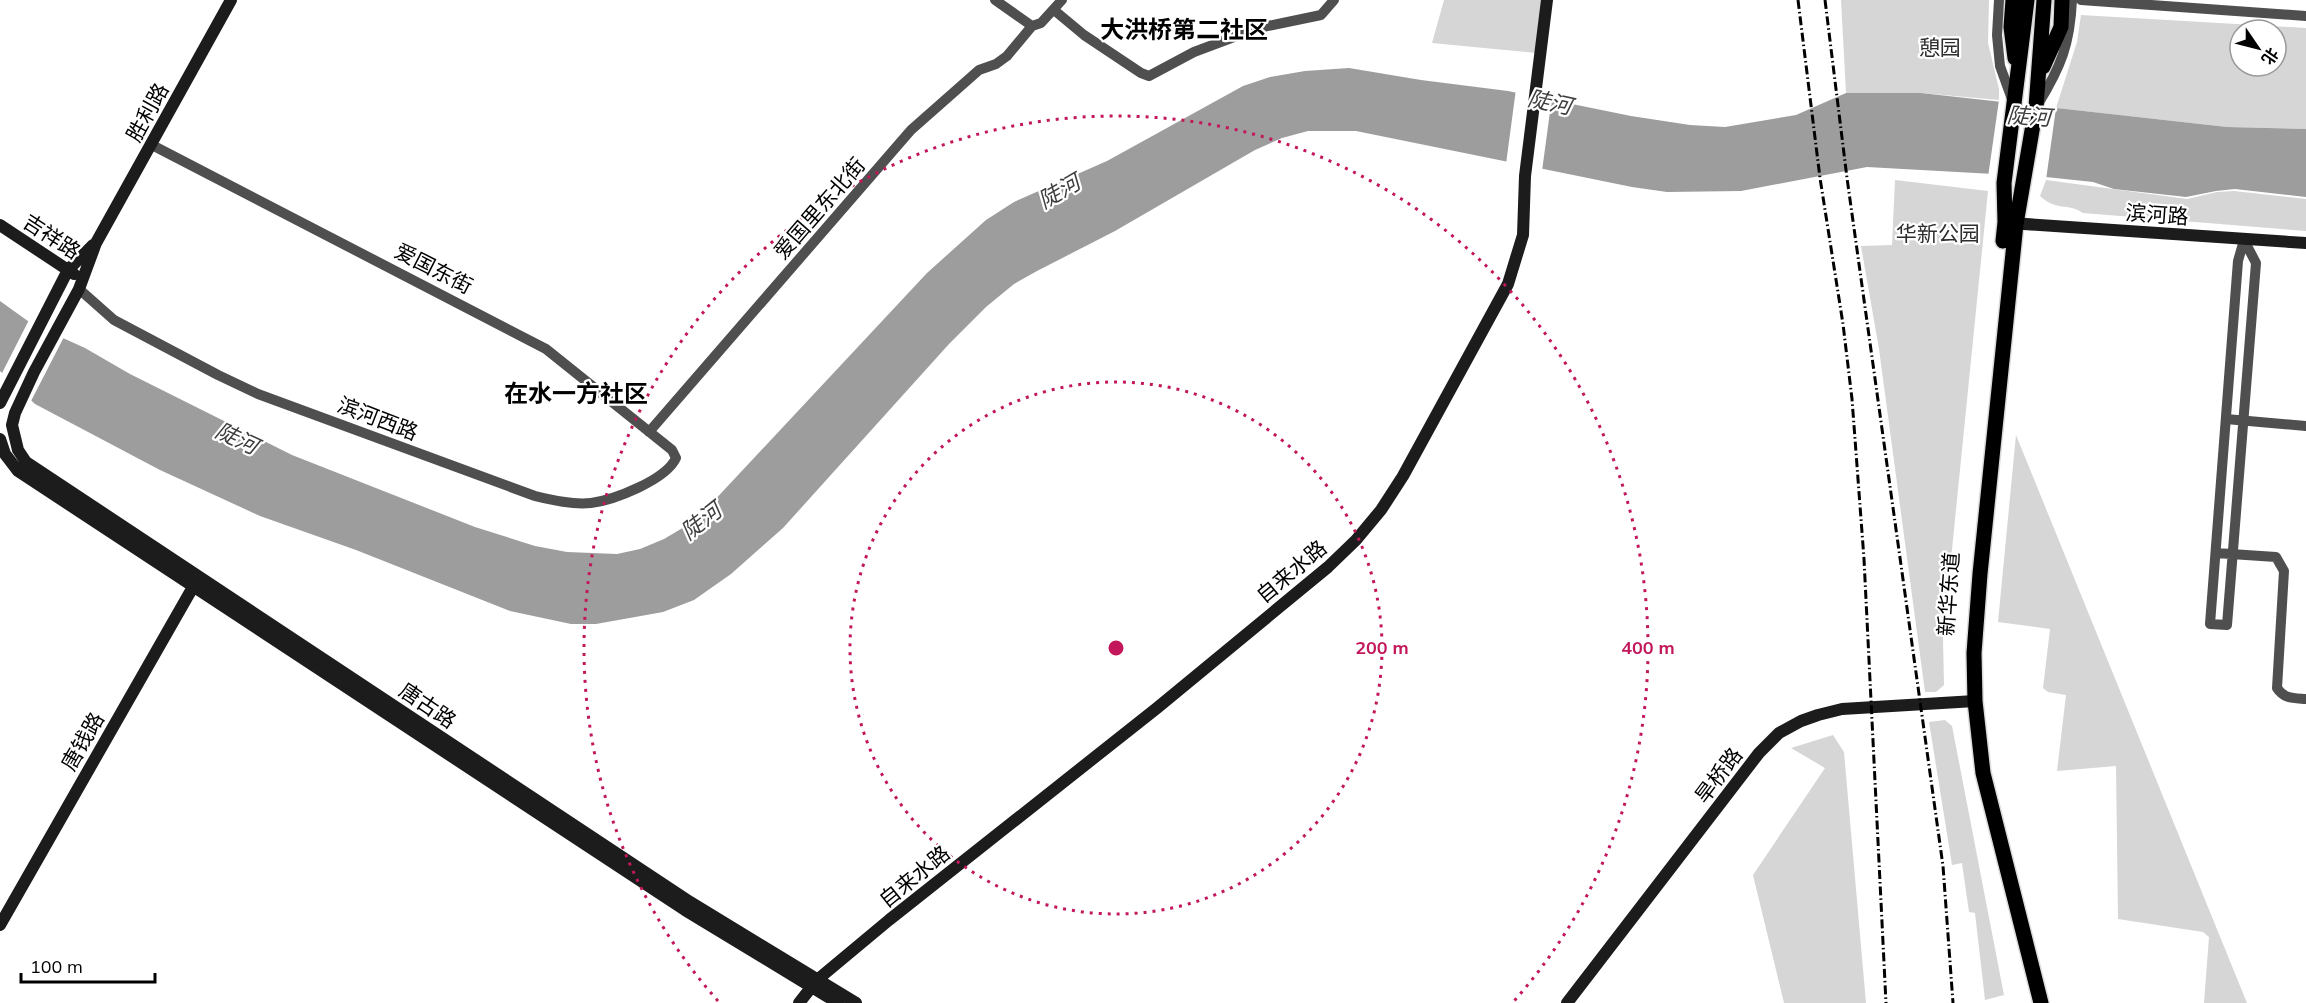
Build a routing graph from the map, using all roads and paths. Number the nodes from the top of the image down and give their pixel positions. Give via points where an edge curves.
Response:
1 (231, 0) edge
2 (995, 0) edge
3 (1062, 0) edge
4 (1334, 0) edge
5 (1547, 0) edge
6 (1999, 0) edge
7 (2013, 0) edge
8 (2027, 0) edge
9 (2044, 0) edge
10 (2062, 0) edge
11 (2072, 0) edge
12 (2081, 0) edge
13 (1054, 10) junction
14 (2306, 16) edge
15 (1037, 24) junction
16 (2038, 78) junction
17 (2018, 79) junction
18 (2014, 105) junction
19 (2036, 107) junction
20 (152, 145) junction
21 (2011, 223) junction
22 (0, 225) edge
23 (2244, 240) junction
24 (96, 243) junction
25 (2306, 243) edge
26 (68, 270) junction
27 (81, 284) junction
28 (0, 403) edge
29 (15, 413) joint
30 (2226, 419) junction
31 (2244, 421) junction
32 (2306, 426) edge
33 (650, 432) junction
34 (0, 439) edge
35 (676, 458) joint
36 (2216, 553) junction
37 (2233, 554) junction
38 (196, 581) junction
39 (2306, 699) edge
40 (1970, 701) junction
41 (0, 926) edge
42 (815, 984) junction
43 (799, 1003) edge
44 (838, 1003) edge
45 (856, 1003) edge
46 (1567, 1003) edge
47 (2032, 1003) edge
48 (2041, 1003) edge

1 - 20 main road, 胜利路
2 - 15 street
3 - 13 street, 爱国里东北街
4 - 13 street via 1321,15 1258,28 1194,52 1149,76 1084,35
5 - 42 main road, 自来水路 via 1525,176 1523,235 1508,284 1381,510 1328,567
6 - 18 street via 2000,66
7 - 17 main road via 2011,27
8 - 17 main road
9 - 16 main road
10 - 16 main road via 2061,27
11 - 19 street via 2067,45 2057,72
12 - 14 street
13 - 15 street, 爱国里东北街
15 - 33 street, 爱国里东北街 via 1007,56 979,70 911,130
16 - 19 main road
17 - 18 main road
18 - 21 main road, 新华东道 via 2004,183
19 - 21 main road, 新华东道 via 2024,184
20 - 24 main road, 胜利路
20 - 33 street, 爱国东街 via 546,349
21 - 23 main road, 滨河路
21 - 40 main road, 新华东道
22 - 26 main road, 吉祥路
23 - 25 main road, 滨河路
23 - 30 street via 2238,261
23 - 31 street via 2256,262
24 - 26 main road, 胜利路
24 - 27 main road, 胜利路
26 - 27 main road, 吉祥路
26 - 28 main road, 胜利路
27 - 29 main road, 胜利路
27 - 35 street, 滨河西路 via 114,320 218,375 535,496 589,503 616,497 672,466
29 - 38 main road, 唐古路 via 12,425 18,450 26,462
30 - 31 street
30 - 36 street
31 - 32 street
31 - 37 street
33 - 35 street, 爱国东街
34 - 38 main road, 唐古路 via 18,471
36 - 37 street
36 - 37 street via 2210,624 2227,625
37 - 39 street via 2276,557 2284,571 2277,688 2287,698
38 - 41 main road, 唐钱路
38 - 42 main road, 唐古路 via 685,910
40 - 46 main road, 旱桥路 via 1842,709 1801,721 1779,733 1759,753
40 - 47 main road, 新华东道 via 1974,773
40 - 48 main road, 新华东道 via 1983,772
42 - 43 main road, 自来水路
42 - 44 main road, 唐古路
42 - 45 main road, 唐古路

